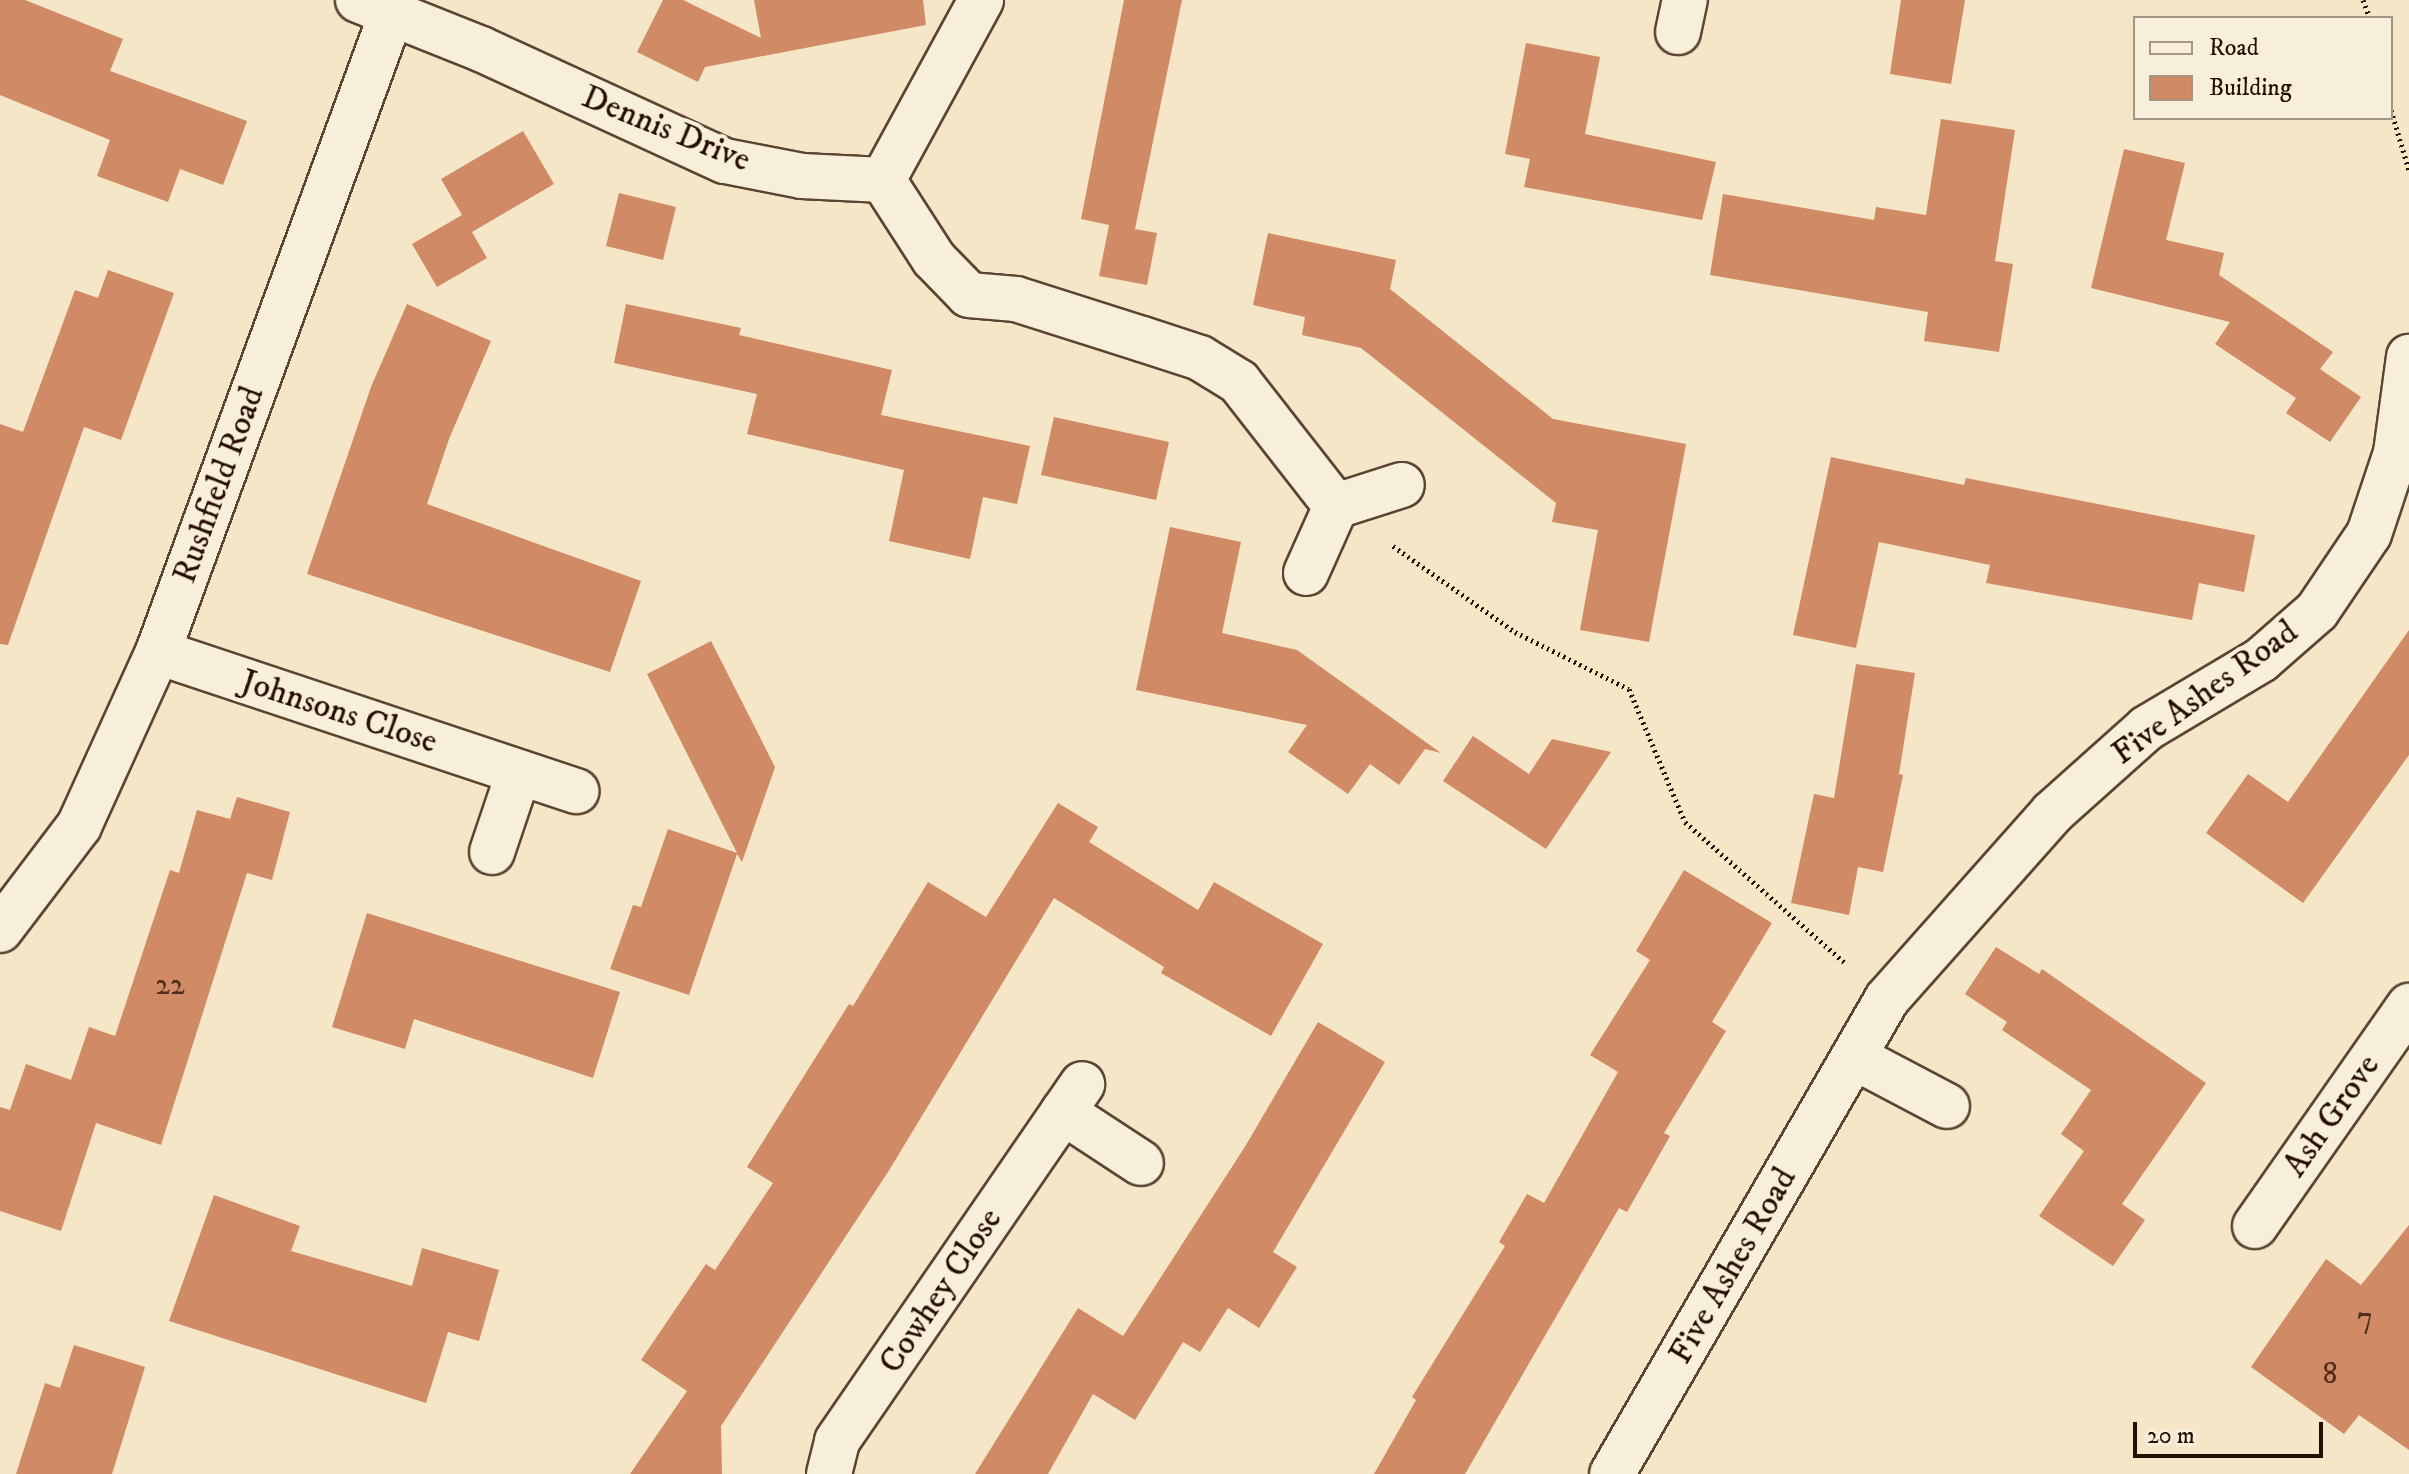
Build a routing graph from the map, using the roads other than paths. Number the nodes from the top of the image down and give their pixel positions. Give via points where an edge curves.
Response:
1 (981, 0) edge
2 (375, 8) edge
3 (883, 180) junction
4 (2409, 357) edge
5 (1402, 485) dead end
6 (1336, 506) junction
7 (1306, 573) dead end
8 (158, 652) junction
9 (519, 772) junction
10 (577, 791) dead end
11 (492, 852) dead end
12 (0, 930) edge
13 (2409, 1006) edge
14 (1854, 1057) junction
15 (1947, 1106) dead end
16 (1141, 1163) dead end
17 (2255, 1226) dead end
18 (829, 1474) edge
19 (1612, 1474) edge

1 - 3 street
2 - 3 street, Dennis Drive via 481,49 725,161 802,176
2 - 8 street, Rushfield Road
3 - 6 street via 934,259 969,295 1016,299 1142,339 1200,358 1239,382
4 - 14 street, Five Ashes Road via 2396,453 2369,534 2317,611 2261,660 2147,728 2052,813 1887,999
5 - 6 street
6 - 7 street
8 - 9 street, Johnsons Close
8 - 12 street, Rushfield Road via 79,826
9 - 10 street, Johnsons Close
9 - 11 street
13 - 17 street, Ash Grove
14 - 15 street
14 - 19 street, Five Ashes Road
16 - 18 street, Cowhey Close via 1073,1098 837,1441

